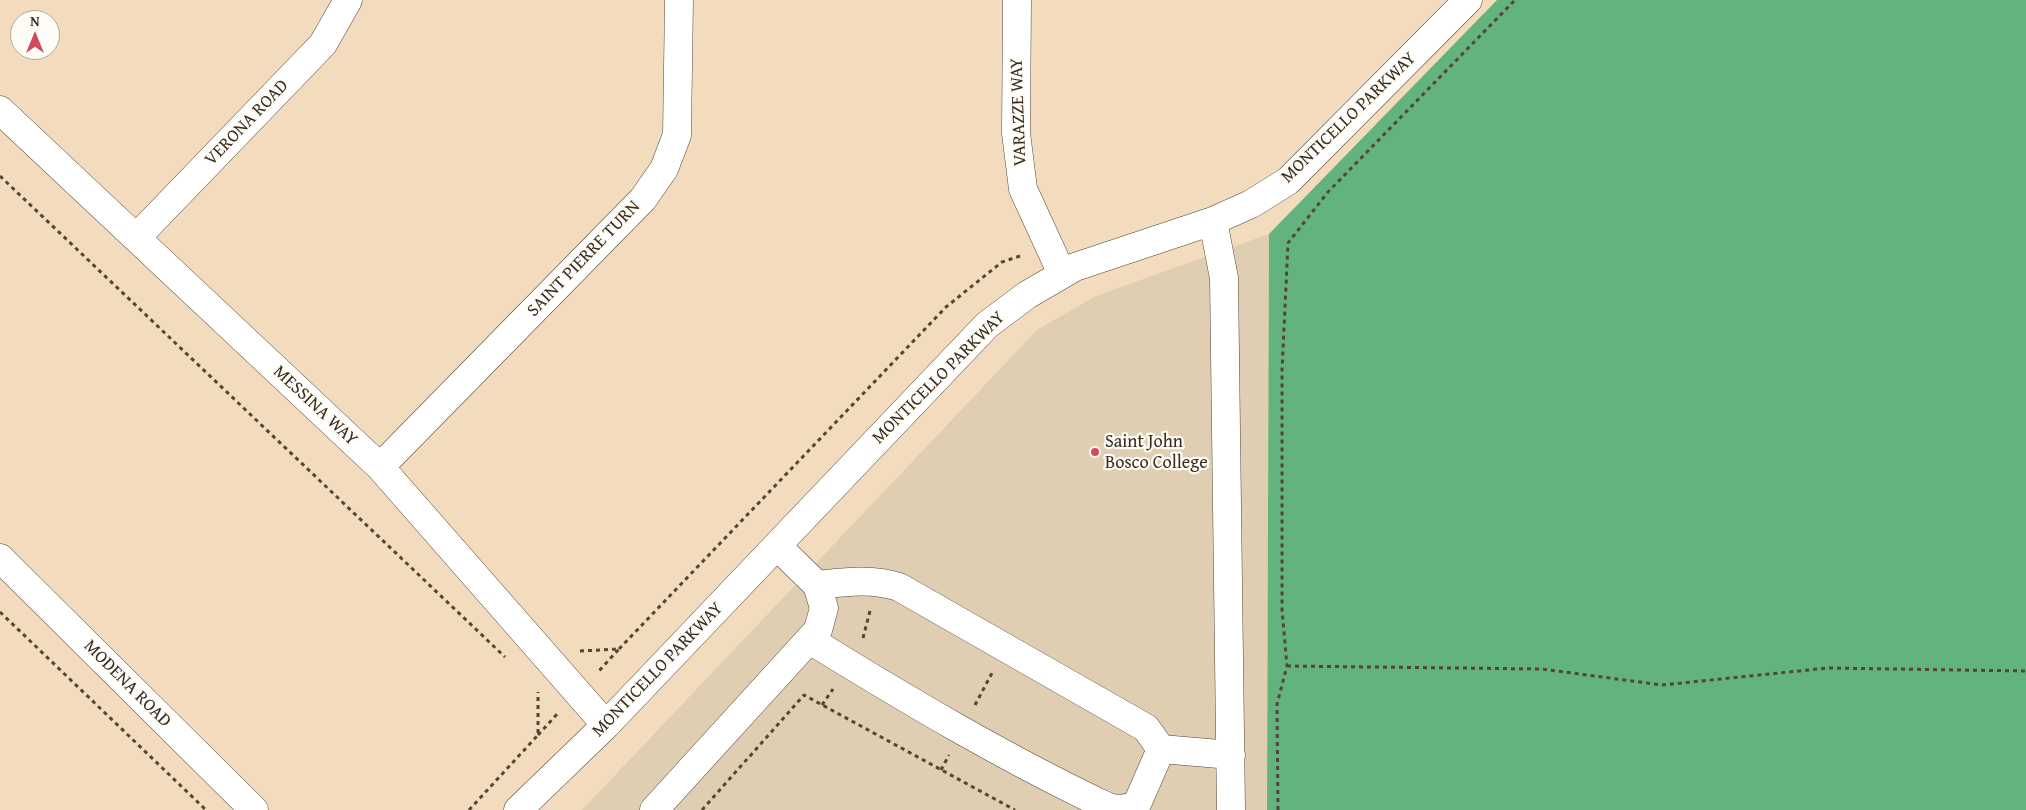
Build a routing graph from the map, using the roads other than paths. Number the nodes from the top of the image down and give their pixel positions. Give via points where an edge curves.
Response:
1 (348, 0) edge
2 (680, 0) edge
3 (1017, 0) edge
4 (1468, 0) edge
5 (0, 110) edge
6 (1213, 221) junction
7 (136, 238) junction
8 (1062, 274) junction
9 (380, 467) junction
10 (777, 546) junction
11 (0, 558) edge
12 (816, 585) junction
13 (810, 640) junction
14 (606, 725) junction
15 (1161, 749) junction
16 (1231, 755) junction
17 (1138, 807) edge
18 (254, 810) edge
19 (518, 810) edge
20 (654, 810) edge
21 (1231, 810) edge

1 - 7 street, VERONA ROAD via 323,44
2 - 9 street, SAINT PIERRE TURN via 677,135 664,169 643,199
3 - 8 street, VARAZZE WAY via 1016,133 1023,189
4 - 6 street, MONTICELLO PARKWAY via 1288,180 1251,204
5 - 7 street, MESSINA WAY
6 - 8 street, MONTICELLO PARKWAY
6 - 16 street via 1224,278
7 - 9 street, MESSINA WAY
8 - 10 street, MONTICELLO PARKWAY via 987,325
9 - 14 street, MESSINA WAY
10 - 12 street
10 - 14 street, MONTICELLO PARKWAY
11 - 18 street, MODENA ROAD
12 - 13 street via 824,608 818,630
12 - 15 street via 864,580 892,585 1146,728
13 - 17 street via 1010,758 1108,807 1119,810
13 - 20 street
14 - 19 street, MONTICELLO PARKWAY
15 - 16 street
15 - 17 street
16 - 21 street

